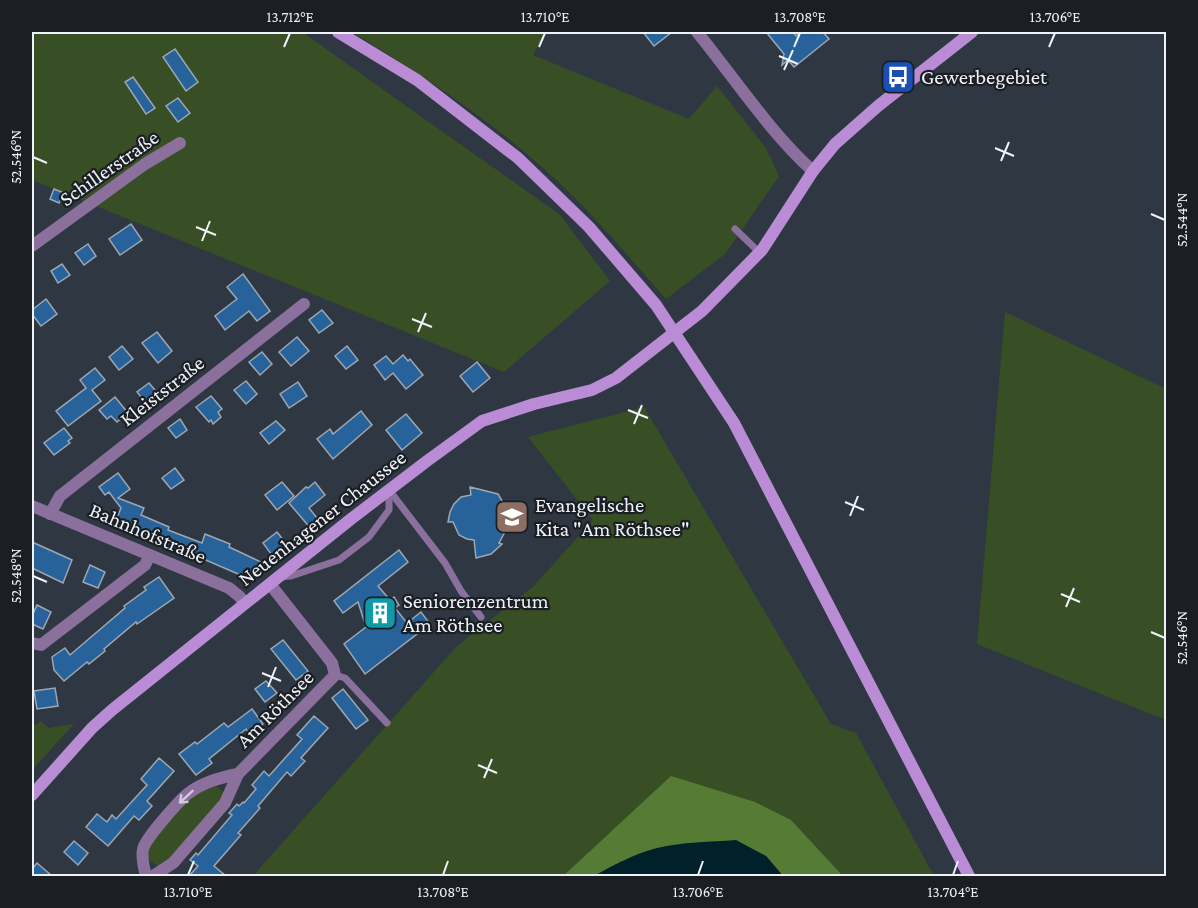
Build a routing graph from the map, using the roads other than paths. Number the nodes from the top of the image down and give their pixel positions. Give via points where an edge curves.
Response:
1 (338, 32) edge
2 (698, 32) edge
3 (972, 32) edge
4 (180, 143) dead end
5 (813, 171) junction
6 (735, 229) dead end
7 (32, 246) edge
8 (759, 252) junction
9 (304, 304) dead end
10 (674, 333) junction
11 (389, 490) junction
12 (32, 506) edge
13 (50, 514) junction
14 (150, 555) junction
15 (275, 581) junction
16 (245, 603) junction
17 (481, 617) dead end
18 (32, 644) edge
19 (335, 675) junction
20 (387, 723) dead end
21 (238, 774) junction
22 (32, 795) edge
23 (146, 876) edge
24 (153, 876) edge
25 (969, 876) edge

1 - 10 street via 417,80 518,158 589,227 656,305
2 - 5 street
3 - 5 street, Neuenhagener Chaussee via 854,126
4 - 7 street, Schillerstraße
5 - 8 street, Neuenhagener Chaussee
6 - 8 lane
8 - 10 street, Neuenhagener Chaussee via 702,311
9 - 13 street, Kleiststraße via 60,496
10 - 11 street, Neuenhagener Chaussee via 616,378 592,390 482,421
10 - 25 street via 734,423
11 - 15 street, Neuenhagener Chaussee
11 - 15 lane via 389,510 369,537 333,563
11 - 17 lane
12 - 13 street, Bahnhofstraße
13 - 14 street, Bahnhofstraße
14 - 16 street, Bahnhofstraße via 230,588
14 - 18 street via 145,565 59,632 41,645
15 - 16 street, Neuenhagener Chaussee
15 - 19 street, Am Röthsee via 332,663
16 - 22 street, Neuenhagener Chaussee via 92,728
19 - 20 lane via 345,678
19 - 21 street, Am Röthsee
21 -> 23 street, Am Röthsee via 189,792 147,839 142,858
21 - 24 street, Am Röthsee via 225,803 173,863

